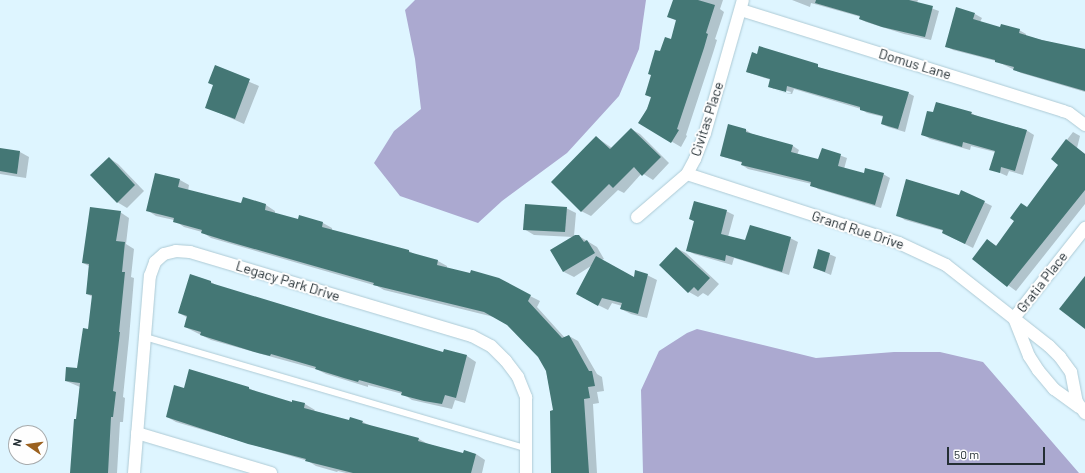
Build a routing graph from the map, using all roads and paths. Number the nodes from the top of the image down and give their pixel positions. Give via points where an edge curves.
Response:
1 (742, 5) edge
2 (1085, 125) edge
3 (686, 174) junction
4 (637, 217) dead end
5 (1085, 228) edge
6 (1014, 318) junction
7 (145, 337) junction
8 (1083, 411) edge
9 (137, 433) junction
10 (525, 448) junction
11 (134, 473) edge
12 (271, 473) edge
13 (526, 473) edge

1 - 2 street, Domus Lane via 1069,113
1 - 3 street, Civitas Place via 702,140
3 - 4 street, Civitas Place
3 - 6 street, Grand Rue Drive via 915,250 956,271
5 - 6 street, Gratia Place
6 - 8 street, Grand Rue Drive via 1029,356 1042,375 1054,390
6 - 8 street, Grand Rue Drive via 1068,365 1074,380 1077,402
7 - 9 street, Legacy Park Drive
7 - 10 lane
7 - 10 street, Legacy Park Drive via 150,276 155,262 164,254 176,251 190,252 472,336 491,346 518,377 526,397
9 - 11 street, Legacy Park Drive
9 - 12 street
10 - 13 street, Legacy Park Drive

